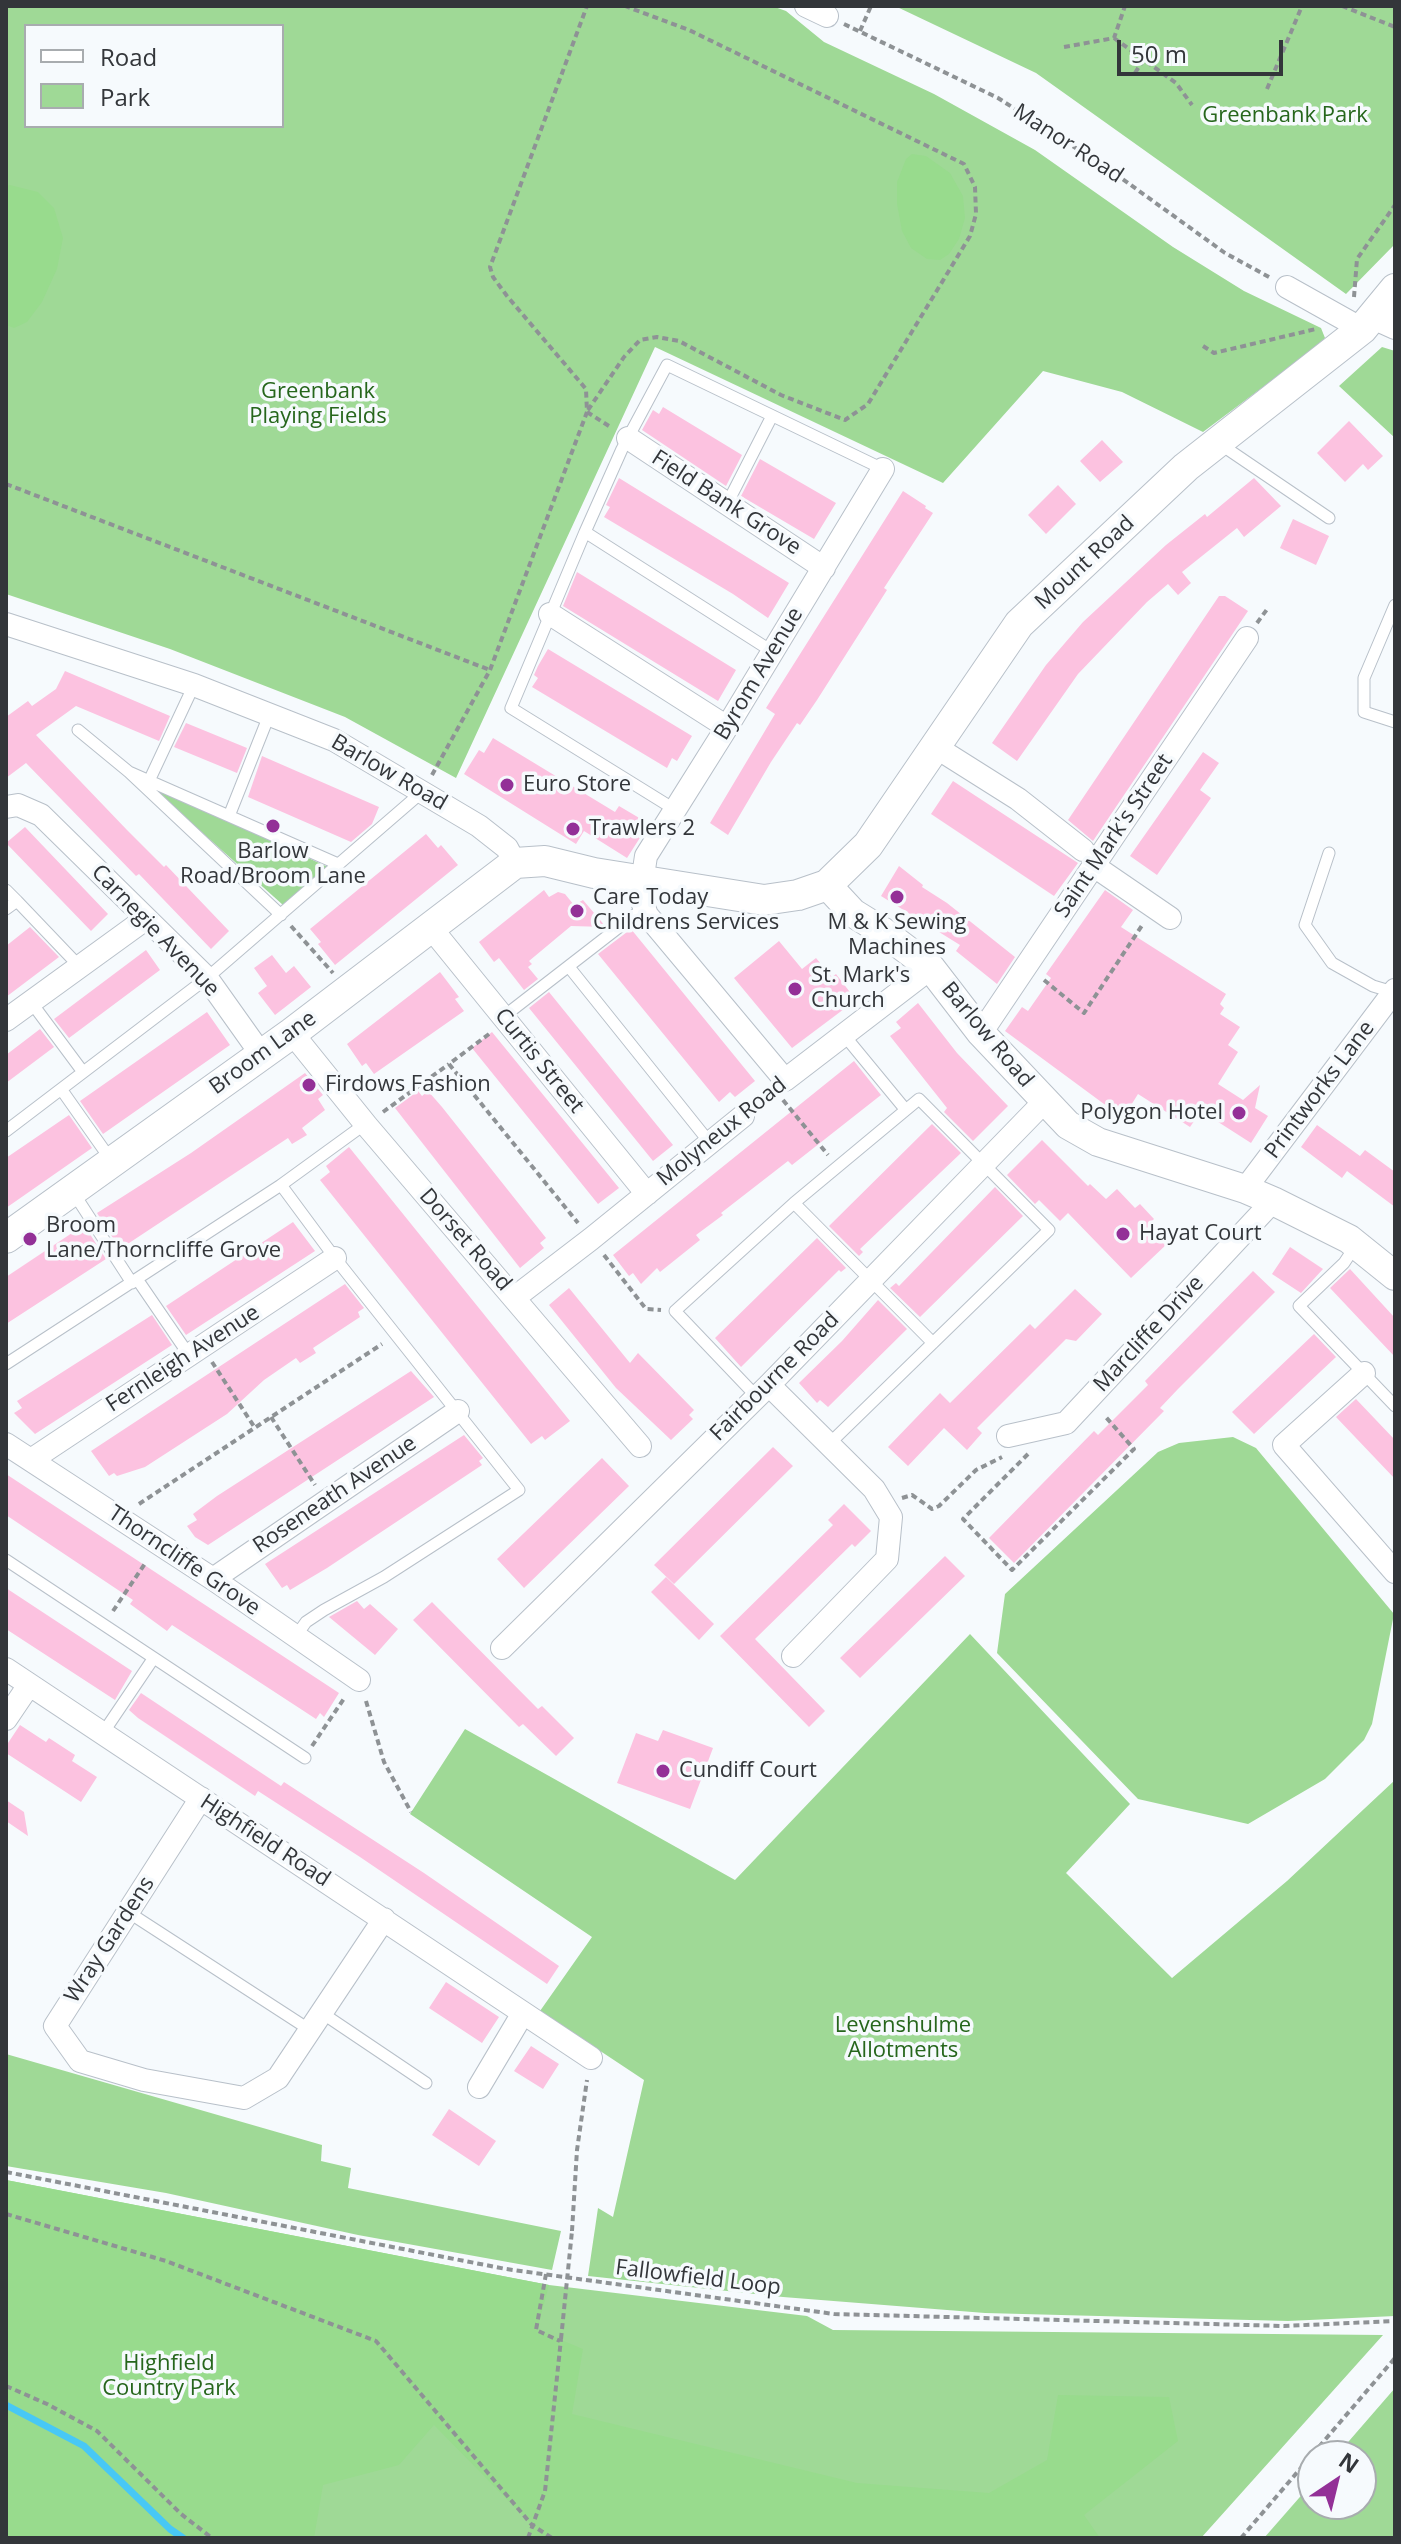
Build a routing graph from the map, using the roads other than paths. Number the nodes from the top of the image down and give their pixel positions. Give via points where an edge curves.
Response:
1 (806, 6) edge
2 (827, 16) dead end
3 (1287, 287) dead end
4 (1395, 289) edge
5 (1371, 318) edge
6 (772, 416) junction
7 (628, 438) junction
8 (1218, 443) junction
9 (883, 469) joint
10 (727, 504) junction
11 (1329, 518) dead end
12 (585, 532) junction
13 (824, 568) junction
14 (1395, 605) edge
15 (550, 614) junction
16 (6, 624) edge
17 (1247, 638) dead end
18 (773, 652) junction
19 (194, 685) junction
20 (270, 713) junction
21 (1395, 722) edge
22 (727, 727) junction
23 (78, 730) dead end
24 (934, 746) junction
25 (129, 772) junction
26 (149, 781) junction
27 (422, 792) junction
28 (6, 807) edge
29 (674, 809) junction
30 (229, 816) junction
31 (1329, 853) dead end
32 (1089, 858) junction
33 (515, 863) junction
34 (338, 864) junction
35 (827, 885) junction
36 (6, 890) edge
37 (643, 894) junction
38 (17, 901) junction
39 (6, 909) edge
40 (281, 915) junction
41 (1160, 916) road end
42 (144, 920) junction
43 (431, 928) junction
44 (80, 967) junction
45 (569, 967) junction
46 (931, 968) junction
47 (207, 978) junction
48 (1394, 991) edge
49 (31, 1002) junction
50 (505, 1018) junction
51 (6, 1020) edge
52 (292, 1033) junction
53 (981, 1033) junction
54 (844, 1035) junction
55 (261, 1054) junction
56 (83, 1072) junction
57 (61, 1089) junction
58 (1044, 1102) junction
59 (905, 1109) junction
60 (743, 1116) dead end
61 (366, 1125) junction
62 (6, 1131) edge
63 (710, 1143) junction
64 (113, 1163) junction
65 (984, 1164) junction
66 (281, 1185) junction
67 (1245, 1189) junction
68 (73, 1191) junction
69 (647, 1194) junction
70 (1273, 1201) junction
71 (794, 1203) junction
72 (6, 1238) edge
73 (1356, 1245) junction
74 (335, 1258) junction
75 (1395, 1276) edge
76 (134, 1281) junction
77 (870, 1281) junction
78 (514, 1298) junction
79 (933, 1343) junction
80 (196, 1351) junction
81 (6, 1364) edge
82 (1364, 1373) junction
83 (763, 1391) junction
84 (1395, 1406) edge
85 (458, 1411) junction
86 (1015, 1434) road end
87 (6, 1444) edge
88 (829, 1444) junction
89 (640, 1446) dead end
90 (31, 1460) junction
91 (6, 1560) edge
92 (1395, 1572) edge
93 (213, 1579) junction
94 (296, 1636) junction
95 (502, 1648) dead end
96 (793, 1656) dead end
97 (153, 1659) junction
98 (6, 1669) edge
99 (358, 1679) road end
100 (29, 1685) junction
101 (6, 1719) edge
102 (103, 1733) junction
103 (305, 1758) road end
104 (201, 1798) junction
105 (128, 1912) junction
106 (384, 1919) junction
107 (523, 2013) junction
108 (316, 2022) junction
109 (591, 2058) road end
110 (426, 2083) dead end
111 (479, 2087) dead end

1 - 2 street
3 - 5 street
4 - 5 main road, Mount Road
5 - 8 main road, Mount Road
6 - 7 lane via 667,365
6 - 9 lane
6 - 10 lane
7 - 10 street, Field Bank Grove
7 - 12 lane
8 - 11 lane
8 - 24 main road, Mount Road via 1019,624
9 - 13 street, Byrom Avenue
10 - 13 street, Field Bank Grove
12 - 15 lane
12 - 18 lane
13 - 18 street, Byrom Avenue
14 - 21 lane via 1364,678 1364,712
15 - 22 street
15 - 29 lane via 511,708
16 - 19 street, Barlow Road
17 - 32 street, Saint Mark's Street
18 - 22 street, Byrom Avenue
19 - 20 street, Barlow Road
19 - 26 lane
20 - 27 street, Barlow Road via 334,740
20 - 30 lane
22 - 29 street, Byrom Avenue
23 - 25 lane
24 - 32 street via 1018,799
24 - 35 main road, Mount Road via 868,845
25 - 26 lane
25 - 40 lane
26 - 30 lane
27 - 33 street, Barlow Road via 479,826 507,848
27 - 34 lane
28 - 42 street, Carnegie Avenue via 18,805 41,815
29 - 37 street, Byrom Avenue via 646,856
30 - 34 lane
31 - 48 lane via 1305,925 1332,963 1373,986
32 - 41 street
32 - 53 street, Saint Mark's Street
33 - 37 main road via 545,861
33 - 43 main road, Broom Lane
34 - 40 lane
35 - 37 main road via 764,900
35 - 46 street, Barlow Road via 853,913
36 - 38 lane
37 - 45 lane
37 - 54 street, Molyneux Road via 647,915 779,1085
38 - 39 lane
38 - 44 lane
40 - 47 lane
42 - 44 street
42 - 47 street, Carnegie Avenue
43 - 50 street, Curtis Street
43 - 52 main road, Broom Lane
44 - 49 street
45 - 50 lane
45 - 63 lane
46 - 53 street, Barlow Road
46 - 54 street, Molyneux Road
47 - 55 street, Carnegie Avenue
47 - 56 lane
48 - 67 street, Printworks Lane
49 - 51 street
49 - 56 lane
50 - 69 street, Curtis Street
52 - 55 main road, Broom Lane
52 - 61 street, Dorset Road
53 - 58 street, Barlow Road
54 - 59 lane
55 - 64 main road, Broom Lane
56 - 57 lane
57 - 62 lane
57 - 64 lane
58 - 65 street, Fairbourne Road
58 - 67 street, Barlow Road via 1068,1125 1098,1142
59 - 65 lane via 919,1099
59 - 71 lane
60 - 63 street, Molyneux Road
61 - 66 lane
61 - 78 street, Dorset Road
63 - 69 street, Molyneux Road
64 - 68 main road, Broom Lane
65 - 77 street, Fairbourne Road
65 - 79 lane via 1049,1230
66 - 74 lane
66 - 76 lane
67 - 70 street, Barlow Road
68 - 72 main road, Broom Lane
68 - 76 lane
69 - 78 street, Molyneux Road
70 - 73 street, Barlow Road
70 - 86 street, Marcliffe Drive via 1066,1423
71 - 77 lane
71 - 83 lane via 675,1311
73 - 75 street, Barlow Road
73 - 82 lane via 1299,1306
74 - 80 street, Fernleigh Avenue
74 - 85 lane
76 - 80 lane
76 - 81 lane
77 - 79 lane
77 - 83 street, Fairbourne Road
78 - 89 street, Dorset Road
79 - 88 lane
80 - 90 street, Fernleigh Avenue
82 - 84 lane
82 - 92 street via 1284,1445
83 - 88 street
83 - 95 street, Fairbourne Road
85 - 93 street, Roseneath Avenue
85 - 94 lane via 519,1490 306,1622
87 - 90 street, Thorncliffe Grove
88 - 96 street via 884,1503 891,1517 887,1559
90 - 93 street, Thorncliffe Grove
91 - 97 lane
93 - 94 street, Thorncliffe Grove
94 - 99 street, Thorncliffe Grove
97 - 102 lane
97 - 103 lane
98 - 100 street, Highfield Road
100 - 101 street
100 - 102 street, Highfield Road
102 - 104 street, Highfield Road
104 - 105 street, Wray Gardens
104 - 106 street, Highfield Road
105 - 108 lane
105 - 108 street, Wray Gardens via 55,2026 80,2061 144,2080 244,2098 278,2078
106 - 107 street, Highfield Road
106 - 108 street
107 - 109 street, Highfield Road
107 - 111 street
108 - 110 lane

